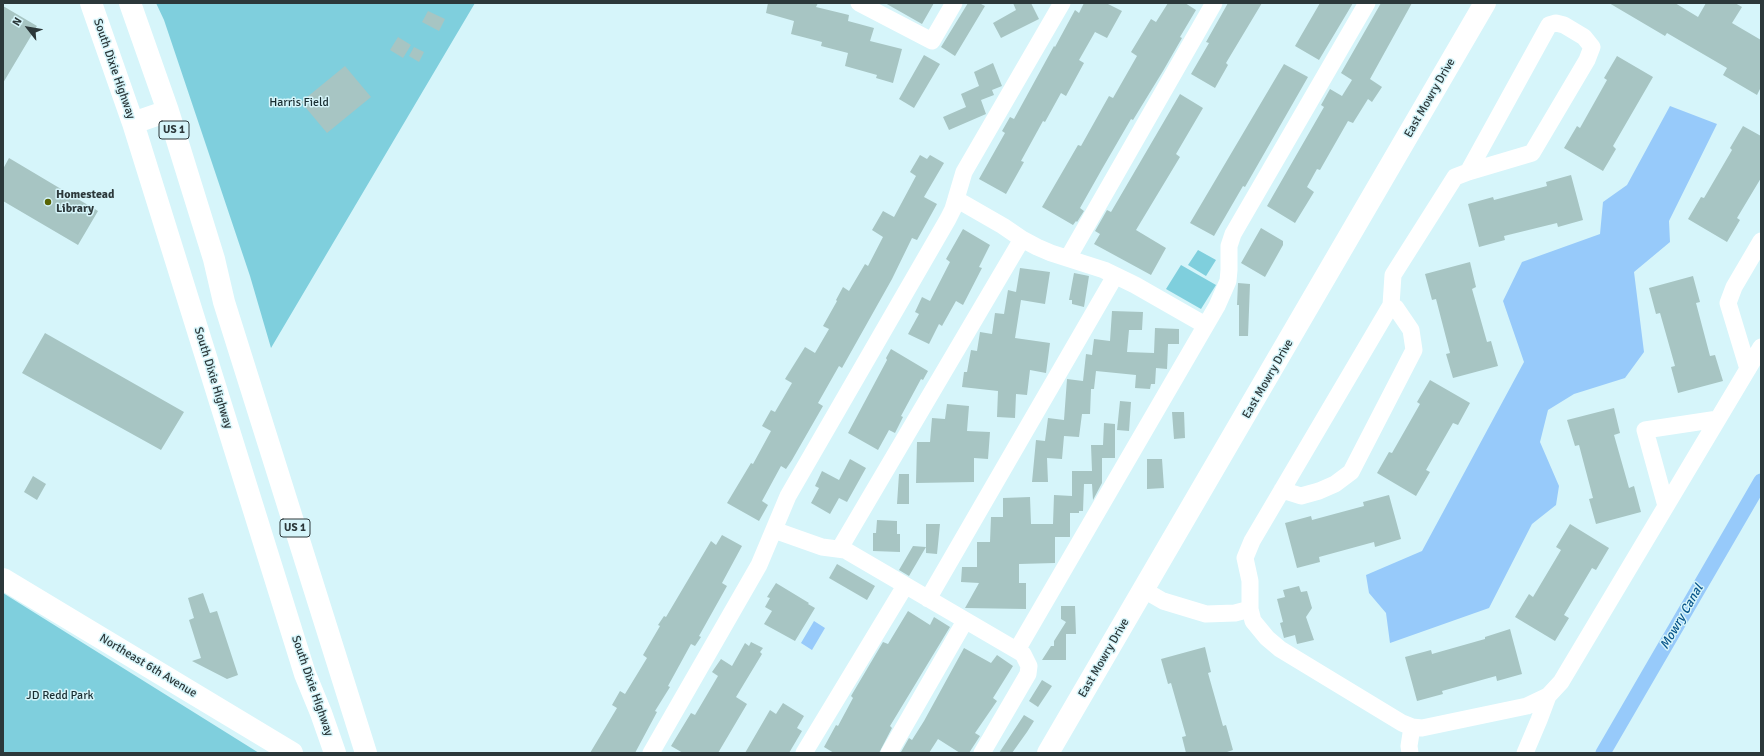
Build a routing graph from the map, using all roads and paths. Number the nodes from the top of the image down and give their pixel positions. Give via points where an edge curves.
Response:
1 (91, 3) edge
2 (130, 3) edge
3 (859, 3) edge
4 (954, 3) edge
5 (1062, 3) edge
6 (1214, 3) edge
7 (1367, 3) edge
8 (1486, 3) edge
9 (168, 111) junction
10 (133, 123) junction
11 (1468, 172) junction
12 (956, 199) junction
13 (1022, 239) junction
14 (1761, 241) edge
15 (1068, 258) junction
16 (1115, 276) junction
17 (1391, 305) junction
18 (1205, 325) junction
19 (1761, 347) edge
20 (1748, 369) junction
21 (1718, 419) junction
22 (1282, 490) junction
23 (1666, 506) junction
24 (774, 530) junction
25 (840, 548) junction
26 (3, 579) edge
27 (905, 586) junction
28 (1144, 590) junction
29 (928, 599) junction
30 (1250, 609) junction
31 (965, 621) junction
32 (1017, 650) junction
33 (1548, 696) junction
34 (1412, 727) junction
35 (292, 753) edge
36 (334, 753) edge
37 (366, 753) edge
38 (651, 753) edge
39 (804, 753) edge
40 (889, 753) edge
41 (982, 753) edge
42 (1048, 753) edge
43 (1410, 753) edge
44 (1525, 753) edge

1 - 10 main road, South Dixie Highway / US 1
2 - 9 main road, US 1
3 - 4 street via 932,41
5 - 12 street via 964,172
6 - 15 street
7 - 18 street via 1233,234 1229,246 1226,286
8 - 28 main road, East Mowry Drive
9 - 10 main road
9 - 37 main road, US 1 via 214,259 224,302
10 - 36 main road, South Dixie Highway / US 1 via 305,674
11 - 11 street via 1549,25 1564,25 1584,37 1592,47 1587,60 1532,153
11 - 17 street via 1455,177 1393,275
12 - 13 street
12 - 24 street via 948,219 788,496
13 - 15 street
13 - 25 street
14 - 20 street via 1734,287 1728,303
15 - 16 street
16 - 18 street
16 - 29 street
17 - 22 street
17 - 22 street via 1396,308 1411,330 1414,350 1351,472 1336,484 1301,496
18 - 32 street
19 - 20 street
20 - 21 street
21 - 23 street
21 - 23 street via 1645,430
22 - 30 street via 1245,558 1250,581
23 - 33 street via 1561,682
24 - 25 street via 822,547
24 - 38 street via 756,570
25 - 27 street via 851,552
26 - 35 main road, Northeast 6th Avenue
27 - 29 street
27 - 39 street
28 - 30 street via 1163,601 1206,614 1234,613
28 - 42 main road, East Mowry Drive
29 - 31 street
30 - 34 street via 1253,620 1267,638 1280,649
31 - 32 street
31 - 40 street
32 - 41 street via 1028,661 1028,674
33 - 34 street via 1527,706 1422,728
33 - 44 street
34 - 43 street

